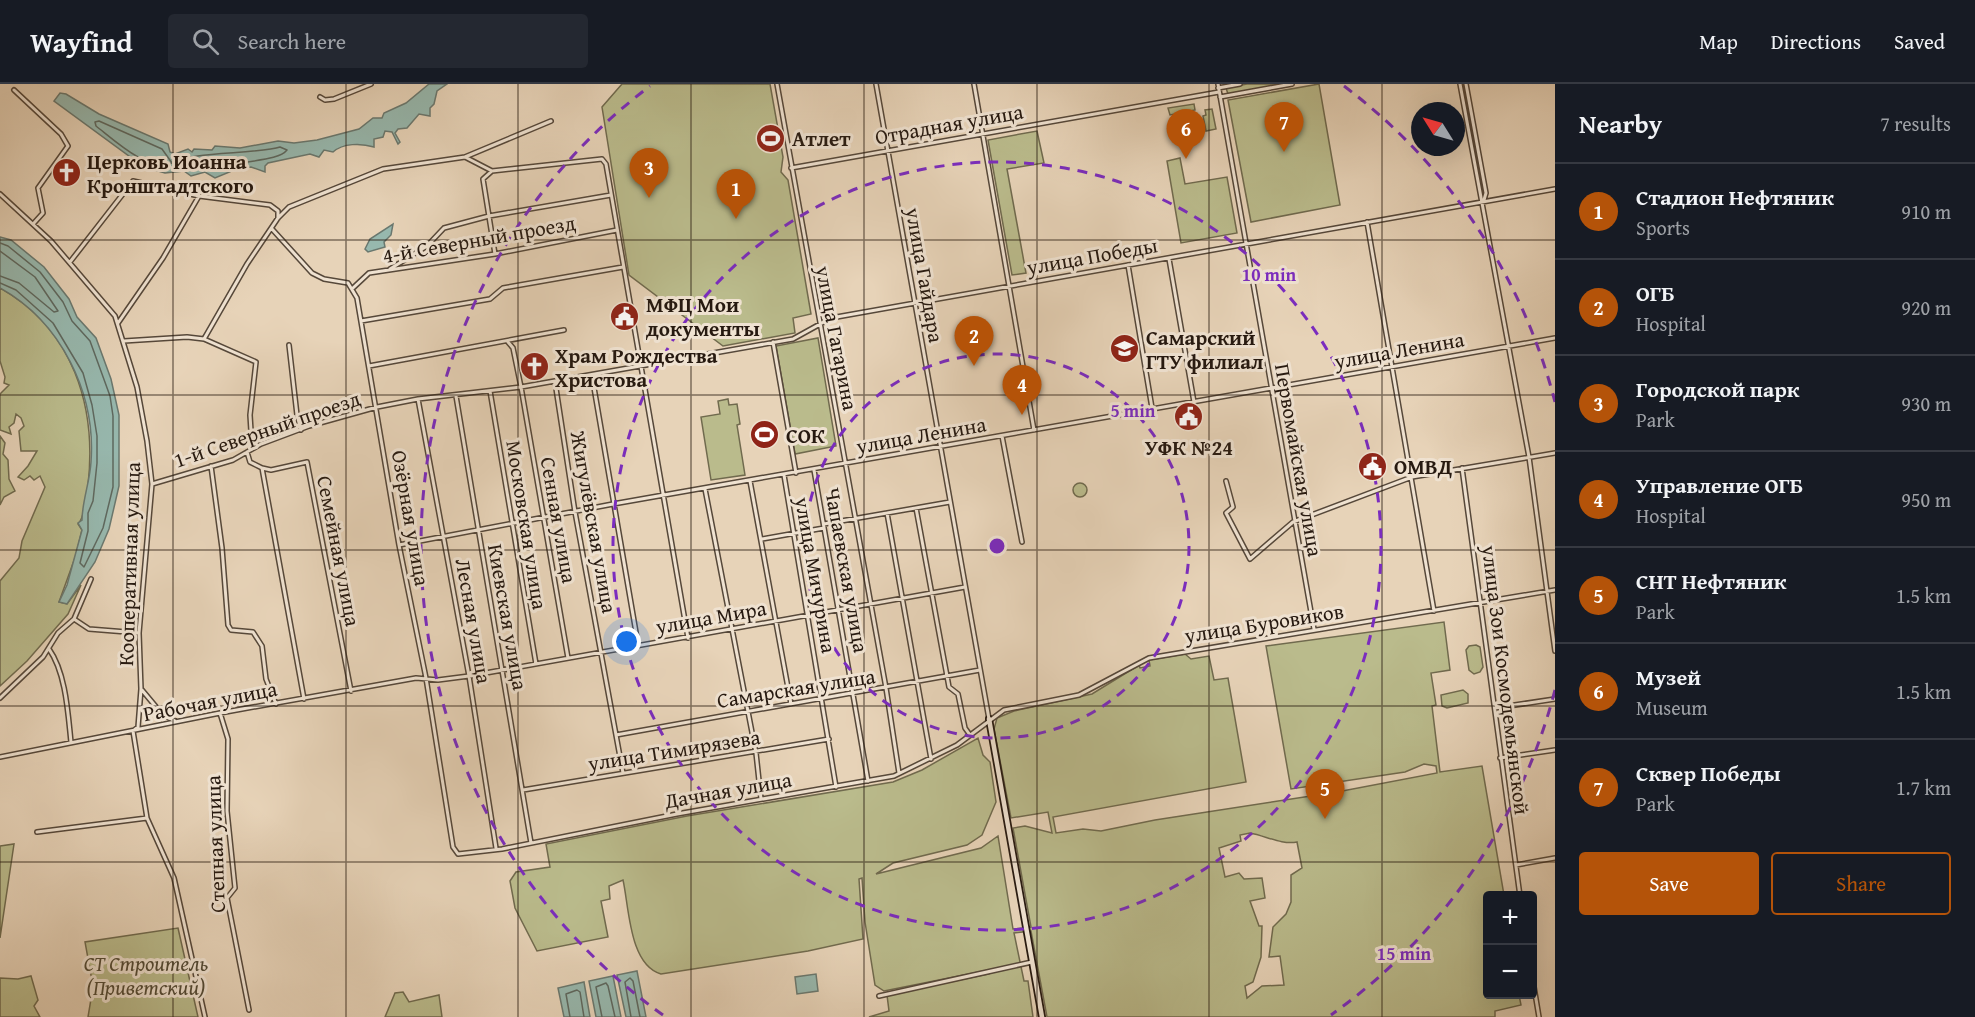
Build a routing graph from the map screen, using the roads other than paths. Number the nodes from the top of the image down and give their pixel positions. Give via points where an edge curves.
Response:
1 (372, 84) edge
2 (777, 84) edge
3 (876, 84) edge
4 (974, 84) edge
5 (1240, 84) edge
6 (1292, 84) edge
7 (1460, 84) edge
8 (1466, 84) edge
9 (14, 90) dead end
10 (1219, 90) edge
11 (320, 97) dead end
12 (551, 121) dead end
13 (983, 134) junction
14 (888, 150) junction
15 (465, 157) junction
16 (791, 168) junction
17 (492, 171) junction
18 (1555, 189) edge
19 (0, 195) edge
20 (611, 195) junction
21 (199, 196) junction
22 (1484, 202) junction
23 (489, 216) junction
24 (278, 218) junction
25 (1367, 222) junction
26 (34, 223) junction
27 (272, 229) junction
28 (617, 231) junction
29 (1246, 244) junction
30 (495, 254) junction
31 (1168, 258) junction
32 (70, 262) junction
33 (1128, 265) junction
34 (623, 267) junction
35 (389, 269) junction
36 (1010, 286) junction
37 (353, 288) junction
38 (915, 303) junction
39 (361, 321) junction
40 (118, 323) junction
41 (819, 323) junction
42 (564, 330) dead end
43 (1555, 338) edge
44 (204, 339) junction
45 (124, 341) junction
46 (508, 342) junction
47 (773, 342) junction
48 (290, 345) dead end
49 (1509, 345) junction
50 (369, 366) junction
51 (640, 366) junction
52 (1391, 367) junction
53 (592, 376) junction
54 (555, 382) junction
55 (521, 387) junction
56 (1271, 388) junction
57 (490, 391) junction
58 (456, 396) junction
59 (418, 399) junction
60 (1194, 402) junction
61 (377, 407) junction
62 (1152, 409) junction
63 (301, 430) junction
64 (1034, 430) junction
65 (1002, 436) junction
66 (941, 447) junction
67 (252, 448) junction
68 (247, 452) junction
69 (1555, 453) edge
70 (1529, 457) junction
71 (845, 464) junction
72 (211, 466) junction
73 (262, 468) junction
74 (1462, 468) junction
75 (814, 470) junction
76 (796, 473) junction
77 (784, 475) junction
78 (1412, 477) junction
79 (750, 481) junction
80 (1226, 481) dead end
81 (152, 484) junction
82 (705, 489) junction
83 (664, 496) junction
84 (950, 502) junction
85 (614, 504) junction
86 (916, 508) junction
87 (575, 512) junction
88 (887, 513) junction
89 (543, 517) junction
90 (856, 519) junction
91 (1293, 522) junction
92 (511, 523) junction
93 (824, 526) junction
94 (477, 530) junction
95 (795, 534) junction
96 (444, 536) junction
97 (762, 539) junction
98 (1022, 542) dead end
99 (399, 545) junction
100 (91, 579) dead end
101 (965, 587) junction
102 (1555, 590) edge
103 (1547, 592) junction
104 (933, 593) junction
105 (902, 598) junction
106 (1482, 603) junction
107 (871, 604) junction
108 (838, 610) junction
109 (1434, 611) junction
110 (807, 615) junction
111 (74, 619) junction
112 (776, 621) junction
113 (730, 629) junction
114 (1314, 629) junction
115 (139, 633) junction
116 (688, 638) junction
117 (638, 644) junction
118 (49, 649) junction
119 (1555, 651) edge
120 (602, 652) junction
121 (568, 658) junction
122 (536, 664) junction
123 (502, 669) junction
124 (980, 670) junction
125 (469, 676) junction
126 (947, 676) junction
127 (426, 678) junction
128 (917, 682) junction
129 (886, 688) junction
130 (141, 689) junction
131 (351, 691) junction
132 (854, 693) junction
133 (0, 698) edge
134 (304, 699) junction
135 (822, 699) junction
136 (1555, 699) edge
137 (276, 704) junction
138 (791, 704) junction
139 (1494, 708) junction
140 (746, 711) junction
141 (220, 713) junction
142 (989, 719) junction
143 (177, 722) junction
144 (133, 731) junction
145 (616, 735) junction
146 (970, 735) junction
147 (829, 739) junction
148 (71, 742) junction
149 (1555, 750) edge
150 (756, 753) junction
151 (0, 757) edge
152 (1500, 758) junction
153 (931, 759) junction
154 (623, 773) junction
155 (899, 774) junction
156 (868, 782) junction
157 (837, 787) junction
158 (523, 790) junction
159 (761, 799) junction
160 (147, 818) junction
161 (37, 832) dead end
162 (531, 843) junction
163 (496, 848) junction
164 (458, 854) joint
165 (1555, 858) edge
166 (1516, 865) junction
167 (1519, 891) edge
168 (1032, 963) junction
169 (879, 996) dead end
170 (1536, 999) edge
171 (249, 1010) dead end
172 (205, 1017) edge
173 (1042, 1017) edge
174 (1539, 1017) edge

1 - 11 street via 334,99
2 - 16 street, улица Гагарина
3 - 14 street, улица Гайдара
4 - 13 street
5 - 10 street, Отрадная улица
6 - 10 street, Отрадная улица
7 - 22 street
8 - 22 street via 1486,191
9 - 26 street via 62,134 68,146 38,188 43,213
10 - 13 street, Отрадная улица
10 - 29 street, Первомайская улица
12 - 15 street
13 - 14 street, Отрадная улица
13 - 36 street
14 - 16 street, Отрадная улица
14 - 38 street, улица Гайдара
15 - 17 street
15 - 24 street via 383,169 289,207
16 - 41 street, улица Гагарина
17 - 20 street via 602,159
17 - 23 street via 483,179
18 - 22 street, улица Победы
19 - 26 street, Кооперативная улица
20 - 23 street
20 - 28 street
21 - 24 street via 270,205 278,211
21 - 32 street via 133,181
21 - 40 street
22 - 25 street, улица Победы
22 - 49 street
23 - 30 street
23 - 35 street via 444,228 426,246
24 - 27 street
25 - 29 street, улица Победы
25 - 52 street
26 - 32 street, Кооперативная улица
27 - 37 street via 312,273 343,281
27 - 44 street
28 - 30 street, 4-й Северный проезд
28 - 34 street
29 - 31 street, улица Победы
29 - 56 street, Первомайская улица
30 - 35 street, 4-й Северный проезд
31 - 33 street, улица Победы
31 - 60 street
32 - 40 street, Кооперативная улица
33 - 36 street, улица Победы
33 - 62 street
34 - 39 street via 503,288 490,299
34 - 51 street
35 - 37 street, 4-й Северный проезд via 369,273
36 - 38 street, улица Победы
36 - 64 street
37 - 39 street, Озёрная улица
38 - 41 street, улица Победы
38 - 66 street, улица Гайдара
39 - 50 street, Озёрная улица
40 - 45 street, Кооперативная улица
41 - 47 street, улица Победы via 804,334
41 - 71 street, улица Гагарина
42 - 46 street
43 - 49 street, улица Ленина
44 - 45 street
44 - 67 street via 256,362
45 - 81 street, Кооперативная улица via 143,417
46 - 50 street
46 - 55 street, Сенная улица via 513,348
47 - 51 street, улица Победы
47 - 76 street, улица Мичурина
48 - 63 street
49 - 52 street, улица Ленина
49 - 70 street
50 - 61 street, Озёрная улица
51 - 53 street, 1-й Северный проезд
51 - 83 street
52 - 56 street, улица Ленина
52 - 78 street
53 - 54 street, 1-й Северный проезд
53 - 85 street
54 - 55 street, 1-й Северный проезд
54 - 87 street, Жигулёвская улица
55 - 57 street, 1-й Северный проезд
55 - 89 street, Сенная улица
56 - 60 street, улица Ленина
56 - 91 street, Первомайская улица
57 - 58 street, 1-й Северный проезд
57 - 92 street, Московская улица
58 - 59 street, 1-й Северный проезд
58 - 94 street, Киевская улица
59 - 61 street, 1-й Северный проезд
59 - 96 street, Лесная улица
60 - 62 street, улица Ленина
61 - 63 street, 1-й Северный проезд
61 - 99 street, Озёрная улица
62 - 64 street, улица Ленина
63 - 67 street, 1-й Северный проезд
64 - 65 street, улица Ленина
65 - 66 street, улица Ленина
65 - 98 street
66 - 71 street, улица Ленина
66 - 84 street, улица Гайдара
67 - 68 street, 1-й Северный проезд
68 - 72 street, 1-й Северный проезд
68 - 73 street via 250,462
69 - 70 street
70 - 74 street
70 - 103 street
71 - 75 street, улица Ленина
71 - 90 street, улица Гагарина
72 - 81 street, 1-й Северный проезд
72 - 137 street via 228,625 231,630 253,632 259,638 266,679
73 - 131 street, Семейная улица via 271,470 307,462
73 - 134 street
74 - 78 street
74 - 106 street, улица Зои Космодемьянской
75 - 76 street, улица Ленина
75 - 93 street, Чапаевская улица
76 - 77 street, улица Ленина
77 - 79 street, улица Ленина
77 - 95 street, улица Мичурина
78 - 91 street
78 - 109 street
79 - 82 street, улица Ленина
79 - 97 street
80 - 91 street via 1233,507 1226,513 1250,559
81 - 115 street, Кооперативная улица
82 - 83 street, улица Ленина
82 - 113 street
83 - 85 street, улица Ленина
83 - 116 street
84 - 86 street
84 - 101 street, улица Гайдара
85 - 87 street, улица Ленина
85 - 117 street
86 - 88 street
86 - 104 street
87 - 89 street, улица Ленина
87 - 120 street, Жигулёвская улица
88 - 90 street
88 - 105 street
89 - 92 street, улица Ленина
89 - 121 street, Сенная улица
90 - 93 street
90 - 107 street, улица Гагарина
91 - 114 street, Первомайская улица
92 - 94 street, улица Ленина
92 - 122 street, Московская улица
93 - 95 street
93 - 108 street, Чапаевская улица
94 - 96 street, улица Ленина
94 - 123 street, Киевская улица
95 - 97 street
95 - 110 street, улица Мичурина
96 - 99 street, улица Ленина
96 - 125 street, Лесная улица
97 - 112 street
99 - 127 street, Озёрная улица
100 - 111 street
101 - 104 street, улица Мира
101 - 124 street, улица Гайдара
102 - 103 street, улица Буровиков
103 - 106 street, улица Буровиков
103 - 119 street
104 - 105 street, улица Мира
104 - 126 street
105 - 107 street, улица Мира
105 - 128 street
106 - 109 street, улица Буровиков
106 - 139 street, улица Зои Космодемьянской
107 - 108 street, улица Мира
107 - 129 street, улица Гагарина
108 - 110 street, улица Мира
108 - 132 street, Чапаевская улица
109 - 114 street, улица Буровиков
110 - 112 street, улица Мира
110 - 135 street, улица Мичурина
111 - 115 street via 84,628
111 - 118 street via 58,633
112 - 113 street, улица Мира
112 - 138 street
113 - 116 street, улица Мира
113 - 140 street
114 - 142 street, улица Буровиков via 1149,658 1079,695 1019,706
115 - 130 street, Кооперативная улица
116 - 117 street, улица Мира
117 - 120 street, улица Мира
118 - 133 street
118 - 148 street via 63,690
120 - 121 street, улица Мира
120 - 145 street, Жигулёвская улица
121 - 122 street, улица Мира
122 - 123 street, улица Мира
123 - 125 street, улица Мира
123 - 158 street, Киевская улица
124 - 126 street, Самарская улица
124 - 142 street, улица Гайдара
125 - 127 street, улица Мира
125 - 163 street, Лесная улица
126 - 128 street, Самарская улица
126 - 146 street via 949,687 958,694 964,728
127 - 131 street, Рабочая улица
127 - 164 street, Озёрная улица via 453,848
128 - 129 street, Самарская улица
128 - 153 street
129 - 132 street, Самарская улица
129 - 155 street, улица Гагарина
130 - 143 street via 162,714
130 - 144 street, Кооперативная улица via 138,727
131 - 134 street, Рабочая улица
132 - 135 street, Самарская улица
132 - 156 street, Чапаевская улица
134 - 137 street, Рабочая улица
135 - 138 street, Самарская улица
135 - 147 street, улица Мичурина
136 - 139 street
137 - 141 street, Рабочая улица
138 - 140 street, Самарская улица
139 - 152 street, улица Зои Космодемьянской
140 - 145 street, Самарская улица
140 - 150 street
141 - 143 street, Рабочая улица
141 - 171 street, Степная улица via 228,739 227,811 235,888 227,898
142 - 146 street, Дачная улица
142 - 168 street
143 - 144 street, Рабочая улица
144 - 148 street, Рабочая улица
144 - 160 street
145 - 154 street, Жигулёвская улица
146 - 153 street, Дачная улица
147 - 150 street, улица Тимирязева
147 - 157 street, улица Мичурина
148 - 151 street, Рабочая улица
149 - 152 street
150 - 154 street, улица Тимирязева
150 - 159 street
152 - 166 street, улица Зои Космодемьянской
153 - 155 street, Дачная улица
154 - 158 street, улица Тимирязева
155 - 156 street, Дачная улица
156 - 157 street, Дачная улица
157 - 159 street, Дачная улица
158 - 162 street, Киевская улица
159 - 162 street, Дачная улица
160 - 161 street
160 - 172 street via 174,878
162 - 163 street, Дачная улица
163 - 164 street, Дачная улица
165 - 166 street
166 - 167 street, улица Зои Космодемьянской
168 - 169 street
168 - 173 street
170 - 174 street

